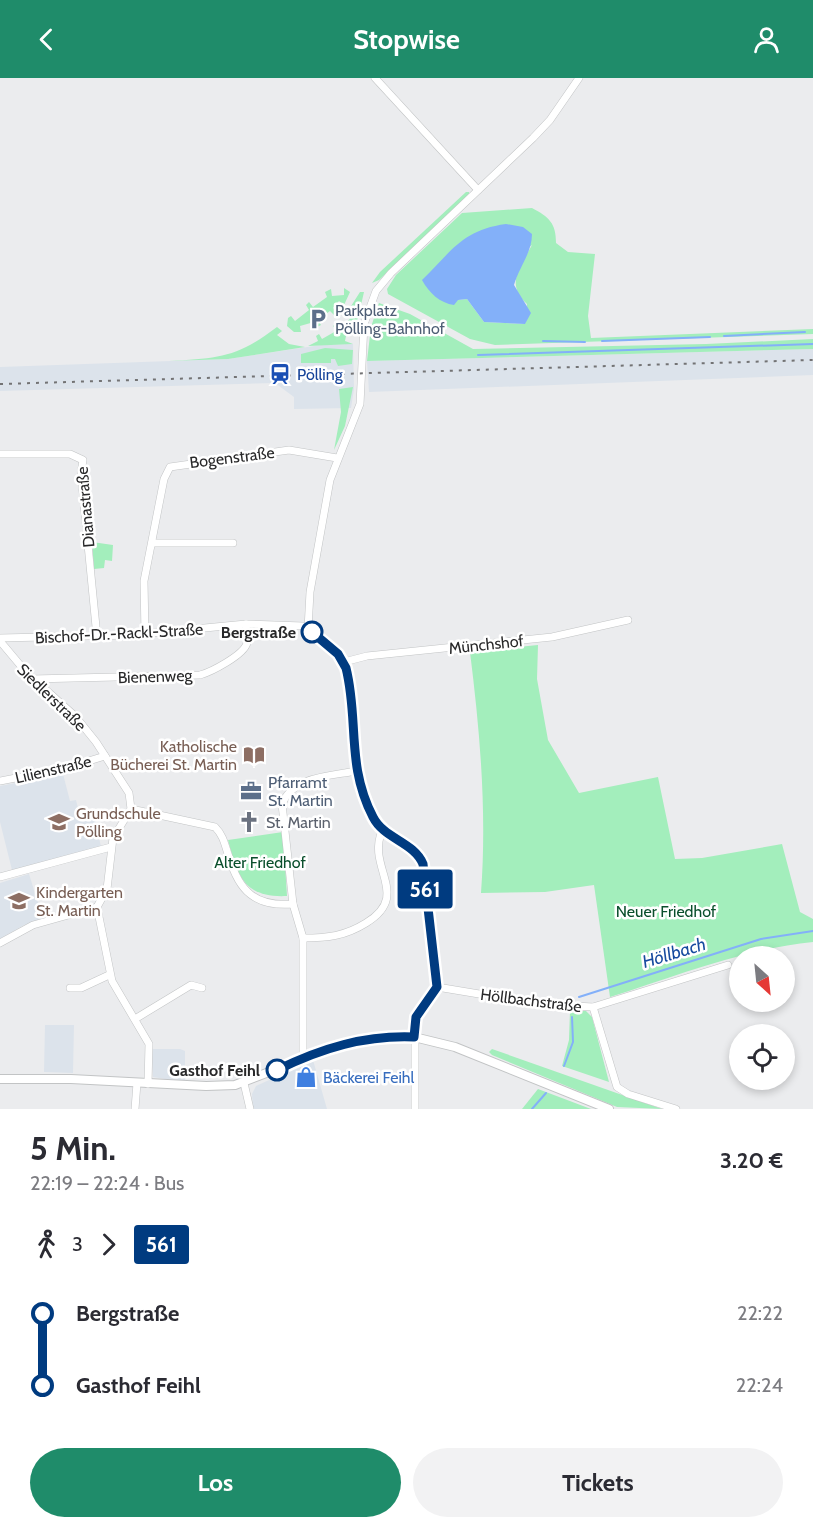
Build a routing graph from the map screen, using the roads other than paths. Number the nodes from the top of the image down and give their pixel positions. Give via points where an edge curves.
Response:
1 (375, 78) edge
2 (579, 78) edge
3 (478, 190) junction
4 (0, 454) edge
5 (337, 458) junction
6 (152, 543) junction
7 (233, 543) dead end
8 (628, 620) dead end
9 (246, 624) junction
10 (308, 629) junction
11 (145, 634) junction
12 (97, 637) junction
13 (0, 640) edge
14 (344, 662) junction
15 (32, 679) junction
16 (105, 756) junction
17 (356, 771) junction
18 (0, 781) edge
19 (131, 809) junction
20 (382, 831) junction
21 (111, 847) junction
22 (0, 877) edge
23 (293, 904) junction
24 (97, 907) junction
25 (303, 938) junction
26 (0, 943) edge
27 (728, 965) dead end
28 (110, 975) junction
29 (437, 987) junction
30 (70, 988) dead end
31 (202, 988) dead end
32 (593, 1007) junction
33 (135, 1019) junction
34 (414, 1037) junction
35 (303, 1058) junction
36 (0, 1079) edge
37 (137, 1083) junction
38 (244, 1083) junction
39 (148, 1084) junction
40 (135, 1109) edge
41 (250, 1109) edge
42 (415, 1109) edge
43 (609, 1109) edge
44 (676, 1109) edge

1 - 3 street
2 - 3 street via 550,120
3 - 5 street via 381,283 362,336 358,411
4 - 12 street, Dianastraße via 70,454 83,460 81,473
5 - 6 street, Bogenstraße via 289,450 170,467 164,479
5 - 10 street via 318,540
6 - 7 street
6 - 11 street, Bogenstraße via 144,581
8 - 14 street, Münchshof via 552,637 367,656
9 - 10 street, Bischof-Dr.-Rackl-Straße via 290,624
9 - 11 street, Bischof-Dr.-Rackl-Straße
9 - 15 street, Bienenweg via 244,649 200,675
10 - 14 street
11 - 12 street, Bischof-Dr.-Rackl-Straße
12 - 13 street, Bischof-Dr.-Rackl-Straße
13 - 15 street, Siedlerstraße
14 - 17 street
15 - 16 street, Siedlerstraße via 75,716
16 - 18 street, Lilienstraße
16 - 19 street, Siedlerstraße via 129,794
17 - 20 street
17 - 23 street via 302,783 290,790 283,801
19 - 21 street via 117,828
19 - 23 street via 215,827 224,840 237,879 248,894 262,901
20 - 25 street via 378,850 387,890 385,908 347,934
20 - 29 street via 416,852 423,864
21 - 22 street
21 - 24 street via 107,889
23 - 25 street
24 - 26 street via 33,925
24 - 28 street
25 - 35 street
27 - 32 street, Höllbachstraße
28 - 30 street via 81,988
28 - 33 street
29 - 32 street, Höllbachstraße via 539,1005
29 - 34 street via 416,1017
31 - 33 street via 187,987
32 - 44 street via 617,1087
33 - 39 street via 149,1044
34 - 35 street via 352,1042
34 - 42 street
34 - 43 street via 466,1052
35 - 38 street
36 - 37 street
37 - 39 street
37 - 40 street
38 - 39 street
38 - 41 street

